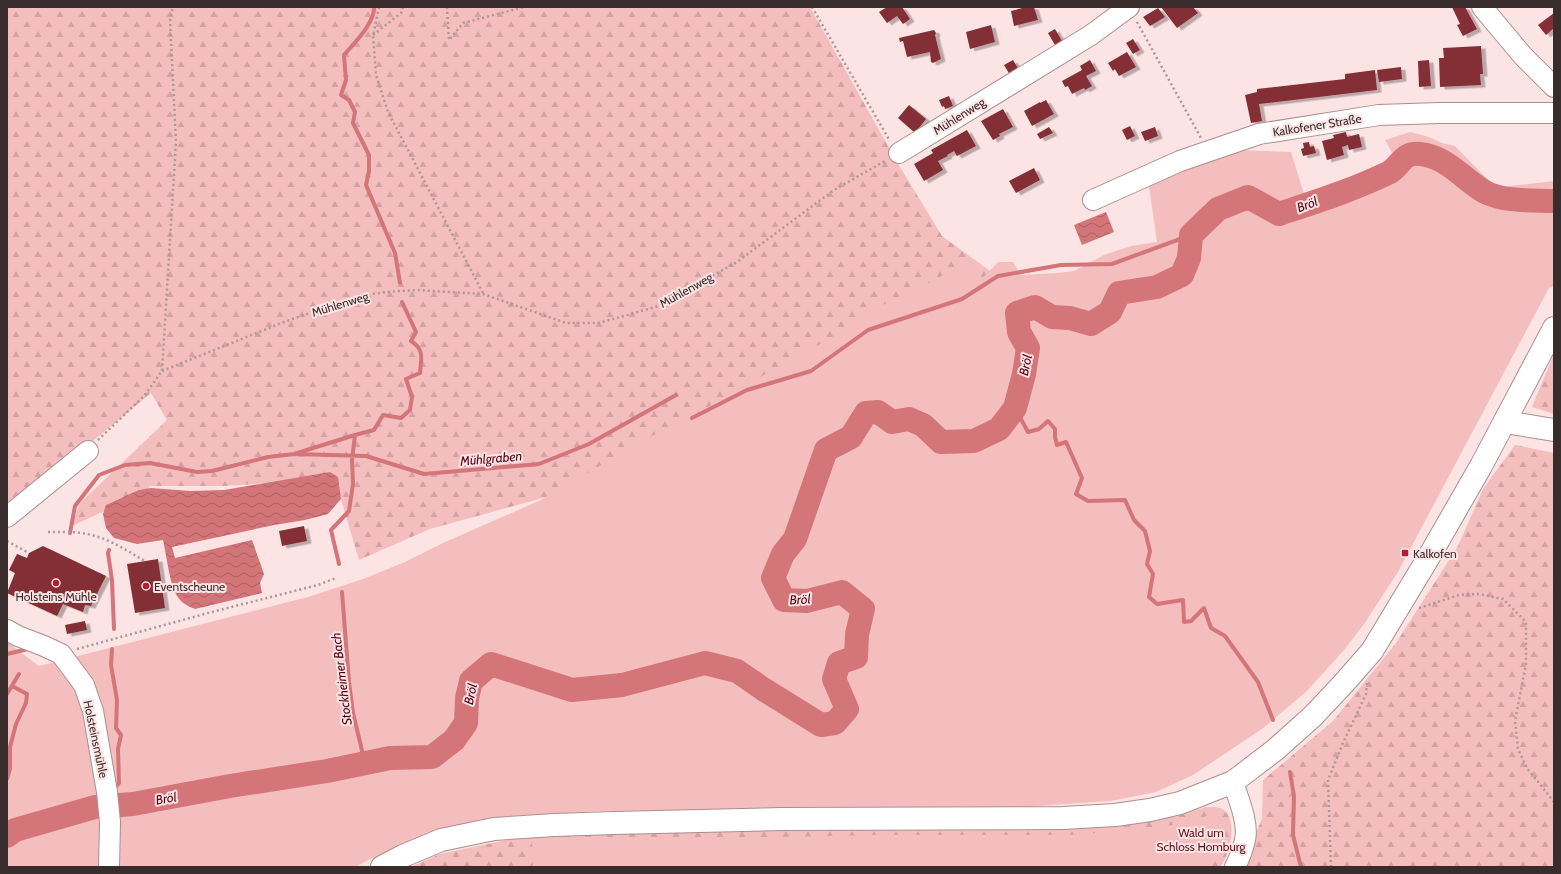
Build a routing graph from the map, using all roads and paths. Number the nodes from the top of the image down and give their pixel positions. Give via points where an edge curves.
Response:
1 (173, 7) edge
2 (379, 7) edge
3 (403, 7) edge
4 (447, 7) edge
5 (524, 7) edge
6 (812, 7) edge
7 (1129, 7) edge
8 (1482, 7) edge
9 (373, 36) junction
10 (1554, 87) edge
11 (1554, 113) edge
12 (1208, 151) junction
13 (899, 154) junction
14 (1093, 200) dead end
15 (483, 294) junction
16 (1554, 328) edge
17 (162, 371) junction
18 (1505, 422) junction
19 (1554, 430) edge
20 (88, 451) joint
21 (7, 517) edge
22 (48, 532) dead end
23 (7, 541) edge
24 (29, 553) dead end
25 (145, 561) dead end
26 (336, 578) dead end
27 (1403, 601) junction
28 (13, 633) edge
29 (53, 650) junction
30 (1368, 680) dead end
31 (1233, 782) junction
32 (1554, 802) edge
33 (109, 867) edge
34 (382, 867) edge
35 (1235, 867) edge
36 (1331, 867) edge

1 - 17 path via 170,21 176,142
2 - 9 path
3 - 9 path via 401,13
4 - 5 path via 449,40 463,23
6 - 13 path
7 - 12 path
7 - 13 street, Mühlenweg via 1091,35
8 - 10 street via 1523,56
9 - 15 path via 376,75 388,112
11 - 12 street, Kalkofener Straße via 1379,115 1259,134
12 - 14 street, Kalkofener Straße
13 - 15 path, Mühlenweg via 834,190 737,262 659,306 599,323 566,323
15 - 17 path, Mühlenweg via 417,290 359,296 284,322
16 - 18 main road
17 - 20 path via 144,396
18 - 19 main road
18 - 27 main road
20 - 21 street
22 - 25 path via 95,536
23 - 24 path
26 - 29 path via 318,585
27 - 31 main road via 1372,651 1344,683 1313,716 1275,750
27 - 32 path via 1417,608 1459,595 1479,594 1503,599 1526,622 1526,664 1515,721 1518,749 1527,768
28 - 29 street
29 - 33 street, Holsteinsmühle via 84,686 90,705 107,792 110,822
30 - 36 path via 1366,694 1328,780
31 - 34 main road via 1180,803 1115,815 1064,818 781,819 494,829 441,840
31 - 35 street via 1242,808 1246,839

